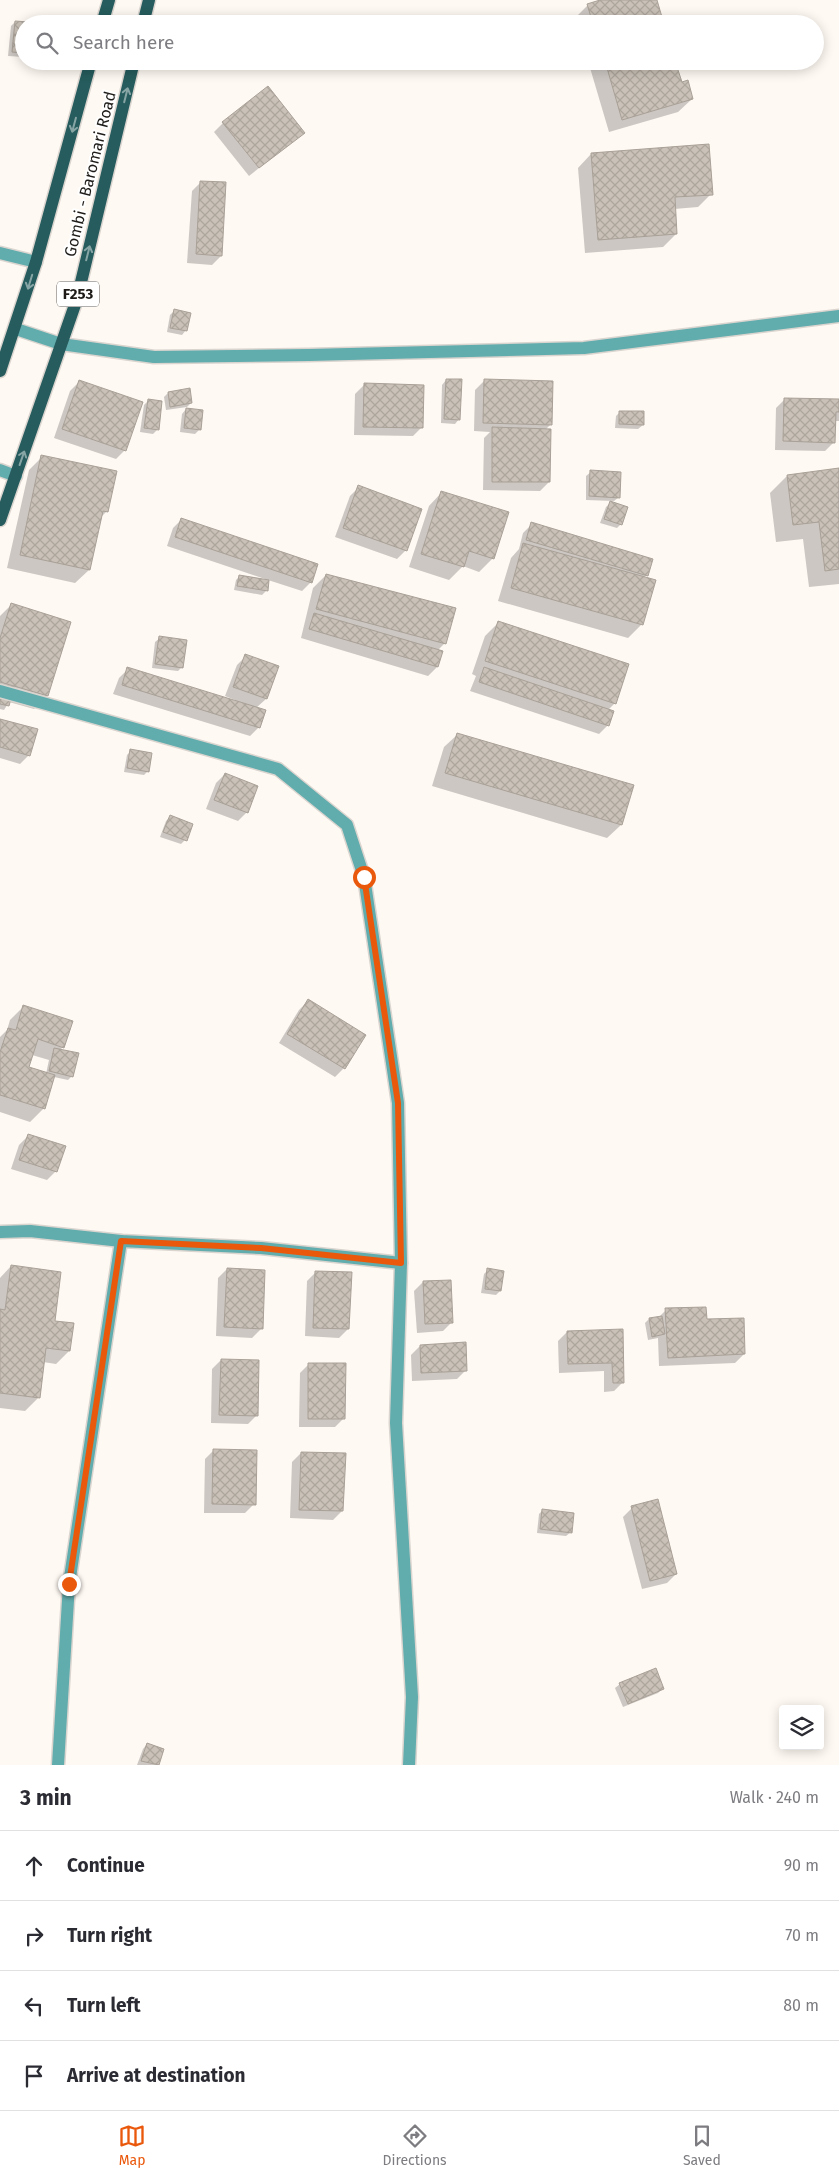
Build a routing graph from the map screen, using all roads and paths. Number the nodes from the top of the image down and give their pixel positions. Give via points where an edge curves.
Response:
1 (109, 0) edge
2 (149, 0) edge
3 (105, 15) edge
4 (145, 15) edge
5 (89, 70) edge
6 (132, 70) edge
7 (0, 253) edge
8 (36, 262) junction
9 (839, 316) edge
10 (824, 319) junction
11 (839, 323) edge
12 (16, 329) junction
13 (61, 344) junction
14 (0, 371) edge
15 (0, 470) edge
16 (16, 476) junction
17 (0, 520) edge
18 (0, 691) edge
19 (0, 1232) edge
20 (121, 1241) junction
21 (401, 1263) junction
22 (58, 1765) edge
23 (409, 1765) edge

1 - 3 main road
2 - 4 main road
5 -> 8 main road, Gombi - Baromari Road
13 -> 6 main road, Gombi - Baromari Road / F253 via 77,299
7 - 8 street
8 -> 12 main road, Gombi - Baromari Road
9 - 10 street
10 - 11 street
10 - 13 street via 584,348 154,357
12 - 13 street
12 - 14 main road, Gombi - Baromari Road
16 -> 13 main road, Gombi - Baromari Road / F253
15 - 16 street
16 - 17 main road, Gombi - Baromari Road / F253
18 - 21 street via 278,769 347,825 364,877 398,1103
19 - 20 street via 30,1231
20 - 21 street via 261,1248
20 - 22 street via 69,1584
21 - 23 street via 396,1423 412,1697

